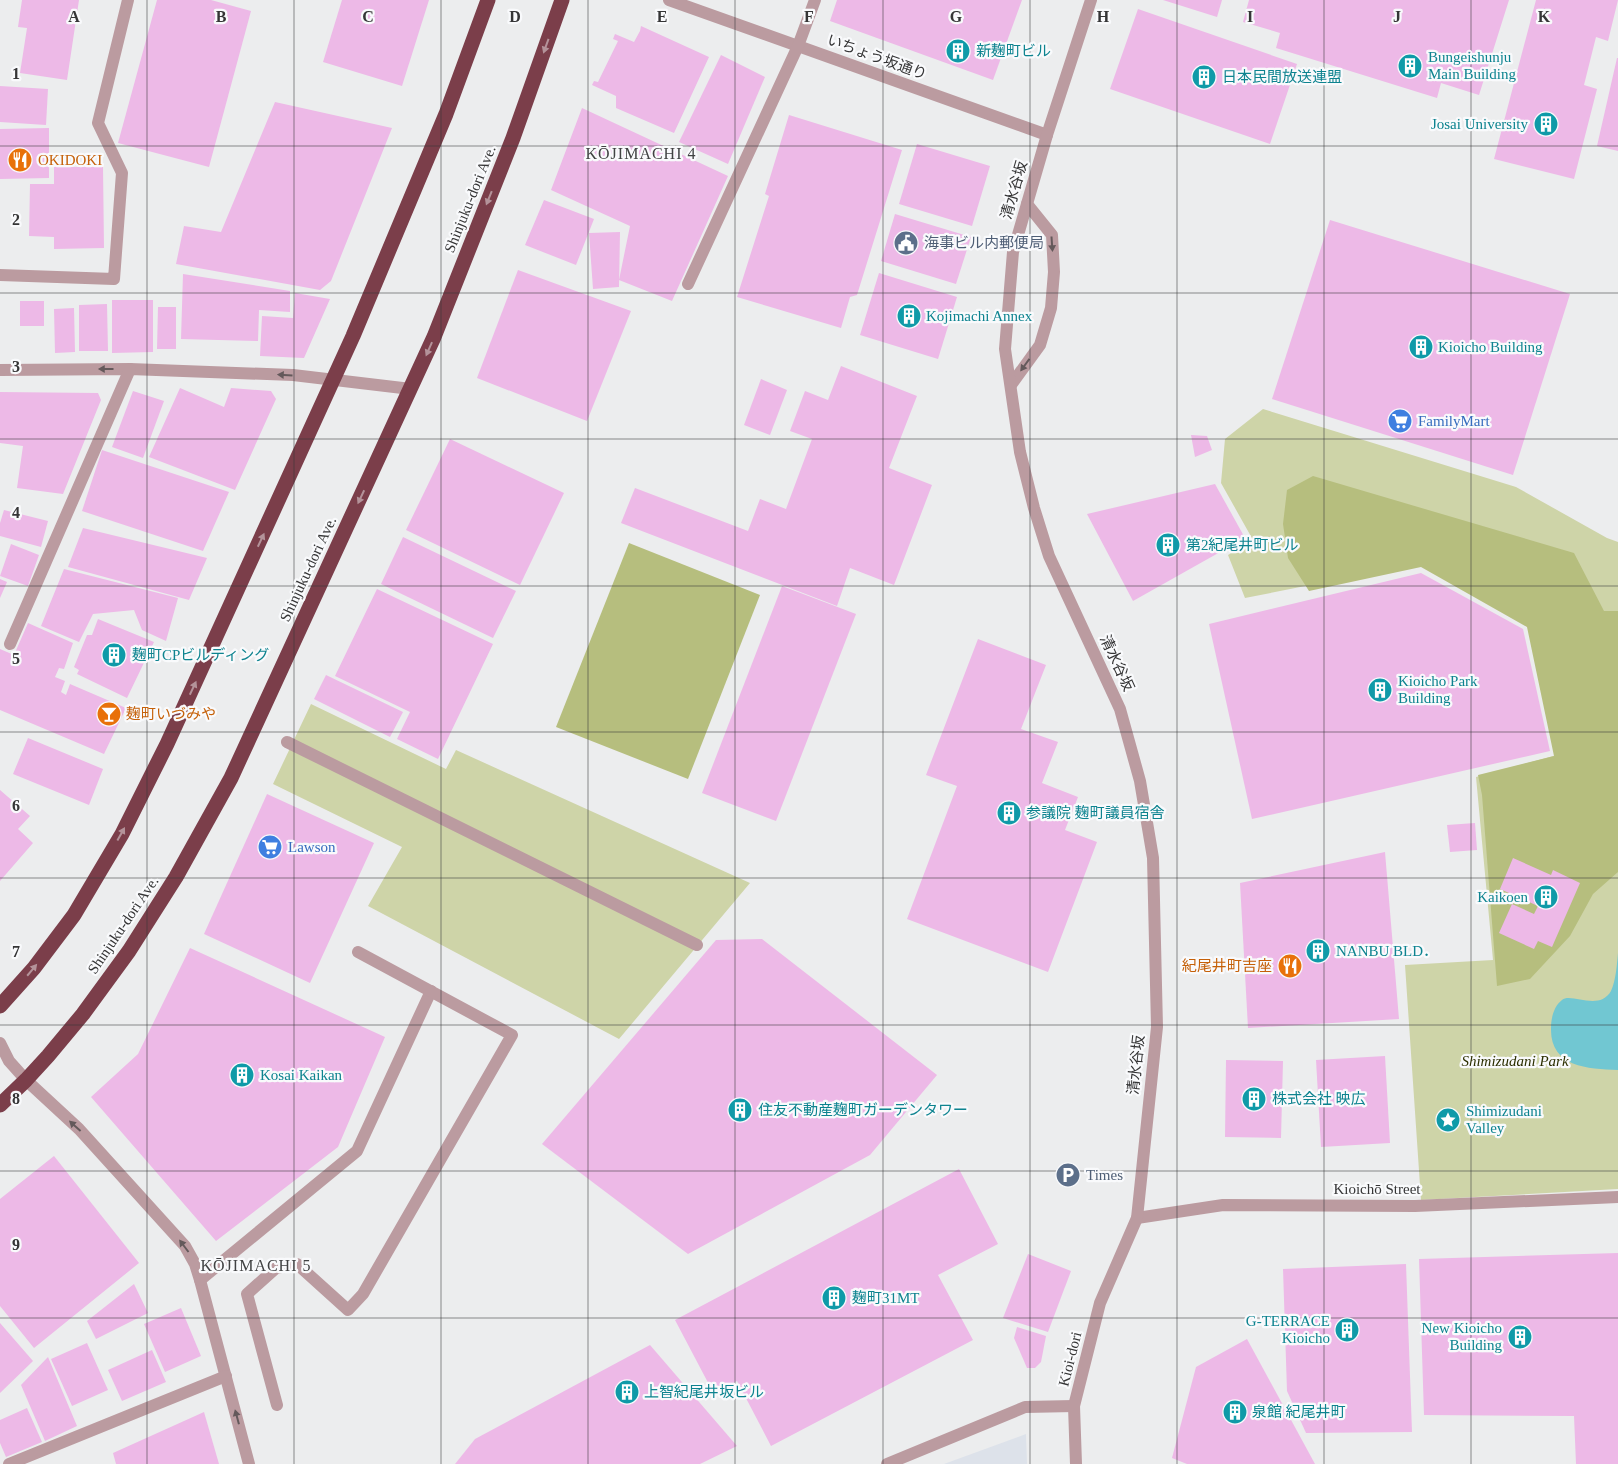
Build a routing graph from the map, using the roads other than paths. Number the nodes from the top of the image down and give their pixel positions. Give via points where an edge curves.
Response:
1 (128, 0) edge
2 (488, 0) edge
3 (562, 0) edge
4 (669, 0) edge
5 (814, 0) edge
6 (1091, 0) edge
7 (798, 46) junction
8 (1046, 134) junction
9 (1027, 204) junction
10 (0, 275) edge
11 (688, 284) dead end
12 (130, 369) junction
13 (0, 370) edge
14 (334, 381) junction
15 (1010, 385) junction
16 (411, 389) junction
17 (10, 644) dead end
18 (287, 742) dead end
19 (697, 945) dead end
20 (358, 952) dead end
21 (431, 991) junction
22 (0, 1006) edge
23 (0, 1043) edge
24 (26, 1080) junction
25 (0, 1105) edge
26 (1618, 1197) edge
27 (1137, 1218) junction
28 (200, 1280) junction
29 (226, 1376) junction
30 (277, 1405) dead end
31 (1074, 1406) junction
32 (9, 1464) edge
33 (249, 1464) edge
34 (887, 1464) edge
35 (1076, 1464) edge

1 - 10 street via 98,123 122,173 114,279
2 - 14 highway via 446,114
3 -> 16 highway, Shinjuku-dori Ave. via 513,138
4 - 7 street, いちょう坂通り
5 - 7 street
6 - 8 street, 清水谷坂
7 - 8 street, いちょう坂通り
7 - 11 street
8 - 9 street, 清水谷坂
9 - 15 street, 清水谷坂 via 1013,252 1007,310 1006,349
9 -> 15 street via 1052,235 1054,272 1051,308 1040,345
12 -> 13 street
14 -> 12 street via 293,375
12 - 17 street
14 - 16 street
22 -> 14 highway via 74,915 122,834 167,744
15 - 27 street, 清水谷坂 via 1020,452 1034,508 1049,556 1120,709 1140,782 1153,858 1157,1027
16 -> 24 highway, Shinjuku-dori Ave. via 231,778 176,877 83,1014
18 - 19 street
20 - 21 street
21 - 28 street via 357,1152
21 - 30 street via 512,1035 363,1294 348,1310 297,1264 276,1268 247,1294
23 - 24 street via 9,1061
24 - 25 highway, Shinjuku-dori Ave.
28 -> 24 street via 185,1246 79,1130
26 - 27 street, Kioichō Street via 1415,1206 1223,1205
27 - 31 street, Kioi-dori via 1100,1303
28 - 29 street
29 - 32 street
33 -> 29 street
31 - 34 street, Kioi-dori via 1025,1406
31 - 35 street

